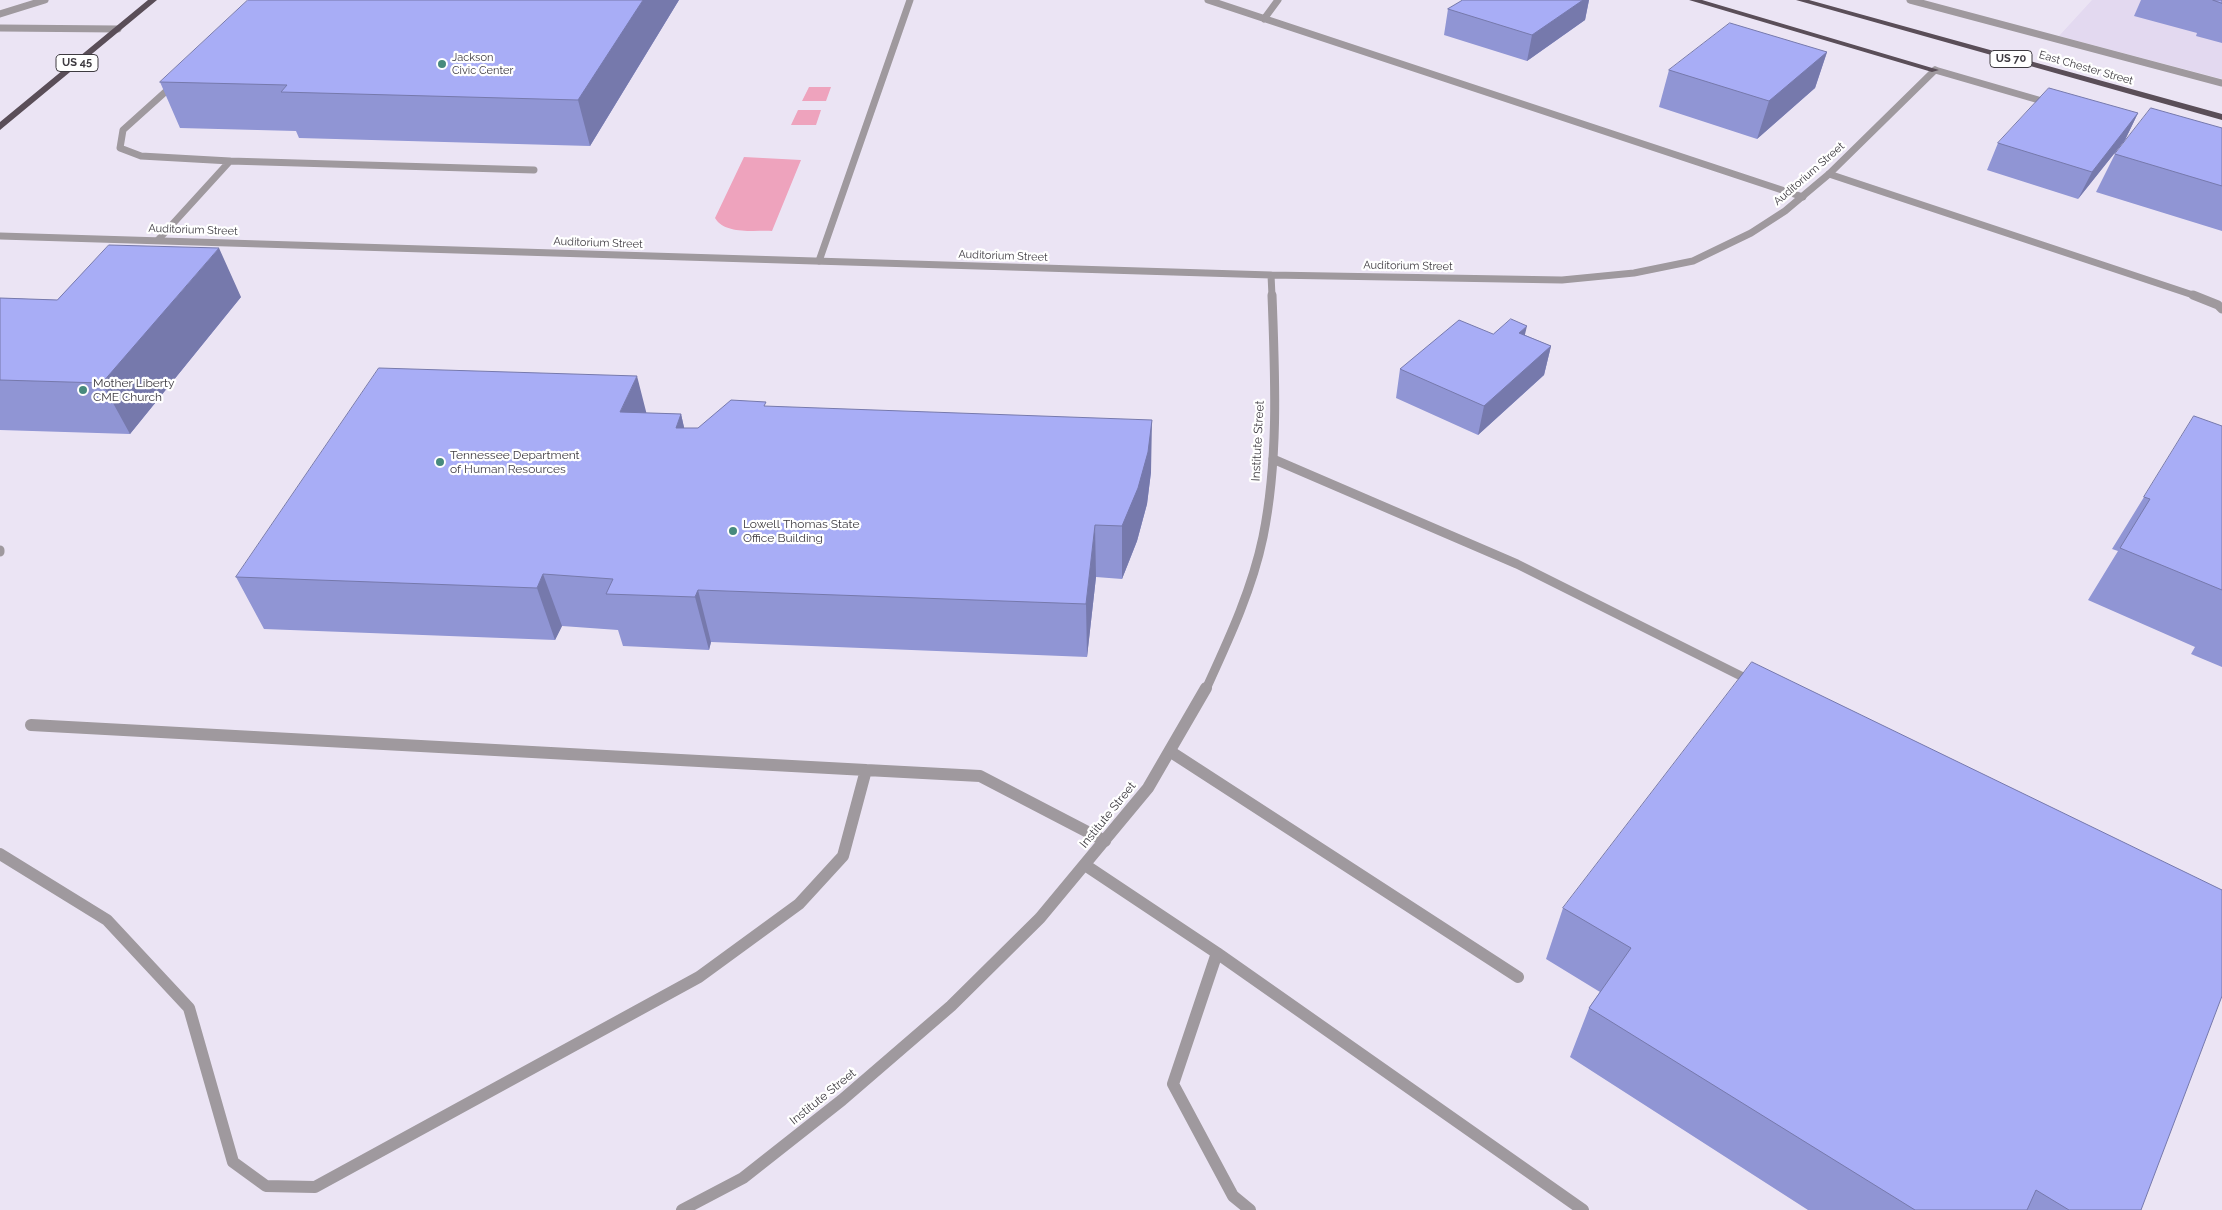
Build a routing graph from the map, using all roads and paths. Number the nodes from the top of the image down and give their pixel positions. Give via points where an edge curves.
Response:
1 (45, 0) edge
2 (153, 0) edge
3 (910, 0) edge
4 (1208, 0) edge
5 (1278, 0) edge
6 (1693, 0) edge
7 (1800, 0) edge
8 (1910, 0) edge
9 (0, 14) edge
10 (1264, 19) junction
11 (0, 28) edge
12 (118, 29) junction
13 (1935, 70) junction
14 (181, 78) edge
15 (2222, 83) edge
16 (2059, 106) edge
17 (2222, 118) edge
18 (0, 127) edge
19 (230, 161) junction
20 (534, 170) dead end
21 (1829, 174) junction
22 (1803, 197) junction
23 (0, 236) edge
24 (158, 240) junction
25 (820, 261) junction
26 (1271, 275) junction
27 (2222, 309) edge
28 (1273, 459) junction
29 (1767, 688) edge
30 (30, 725) dead end
31 (1171, 752) junction
32 (866, 770) junction
33 (1106, 841) junction
34 (0, 854) edge
35 (1085, 865) junction
36 (1217, 953) junction
37 (1518, 977) dead end
38 (682, 1210) edge
39 (1250, 1210) edge
40 (1583, 1210) edge

1 - 9 street
2 - 12 highway, US 45
3 - 25 street
4 - 10 street
5 - 10 street
6 - 13 highway
7 - 17 highway, East Chester Street / US 70
8 - 15 street
10 - 22 street
11 - 12 street
12 - 18 highway, US 45
13 - 16 street
13 - 21 street, Auditorium Street
14 - 19 street via 123,130 120,148 141,156
19 - 20 street
19 - 24 street
21 - 22 street, Auditorium Street
21 - 27 street via 2170,286
22 - 26 street, Auditorium Street via 1751,233 1693,261 1634,273 1562,280
23 - 24 street, Auditorium Street
24 - 25 street, Auditorium Street
25 - 26 street, Auditorium Street
26 - 28 street, Institute Street via 1275,371
28 - 29 street via 1517,564
28 - 31 street, Institute Street via 1263,537 1248,588 1206,689
30 - 32 street
31 - 33 street, Institute Street via 1148,788
31 - 37 street
32 - 33 street via 980,776
32 - 34 street via 843,856 799,904 699,977 315,1187 266,1186 233,1162 188,1008 107,920
33 - 35 street, Institute Street
35 - 36 street
35 - 38 street, Institute Street via 1040,918 951,1006 842,1100 743,1178
36 - 39 street via 1173,1084 1233,1196
36 - 40 street

